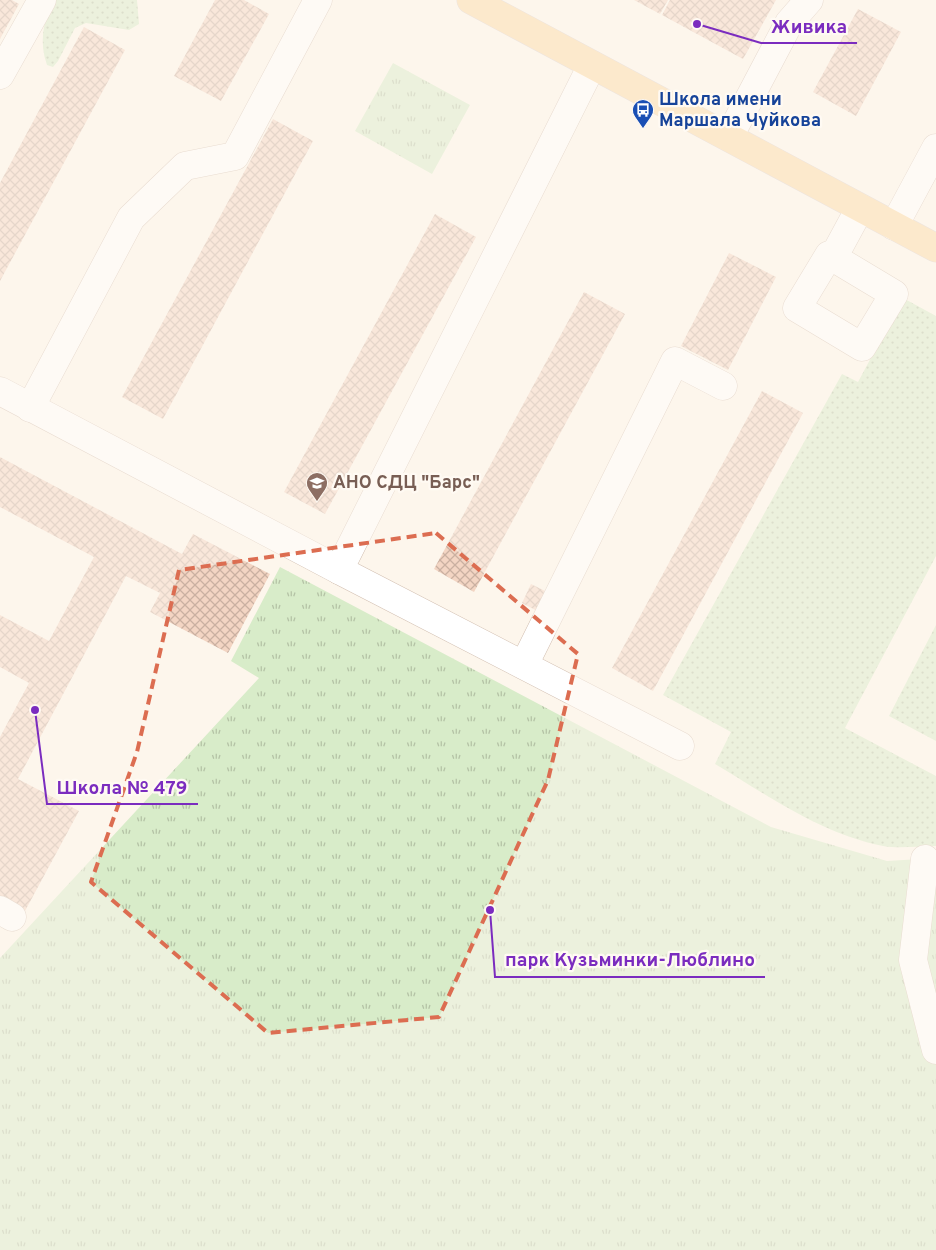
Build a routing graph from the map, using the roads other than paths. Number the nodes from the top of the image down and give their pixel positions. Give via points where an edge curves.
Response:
1 (42, 0) edge
2 (318, 0) edge
3 (471, 0) edge
4 (809, 0) edge
5 (592, 65) junction
6 (0, 75) edge
7 (729, 137) junction
8 (936, 148) edge
9 (860, 208) junction
10 (894, 226) junction
11 (936, 248) edge
12 (833, 258) dead end
13 (723, 386) dead end
14 (0, 392) edge
15 (30, 408) junction
16 (339, 570) junction
17 (524, 665) junction
18 (680, 746) dead end
19 (924, 859) dead end
20 (936, 1050) edge

1 - 6 lane
2 - 15 lane via 235,156 185,166 131,218
3 - 5 main road
4 - 7 lane via 789,23
5 - 7 main road
5 - 16 lane
7 - 9 main road
8 - 10 lane
9 - 10 main road
9 - 12 lane
10 - 11 main road
13 - 17 lane via 675,361
14 - 15 lane
15 - 16 lane
16 - 17 lane
17 - 18 lane
19 - 20 lane via 913,960

